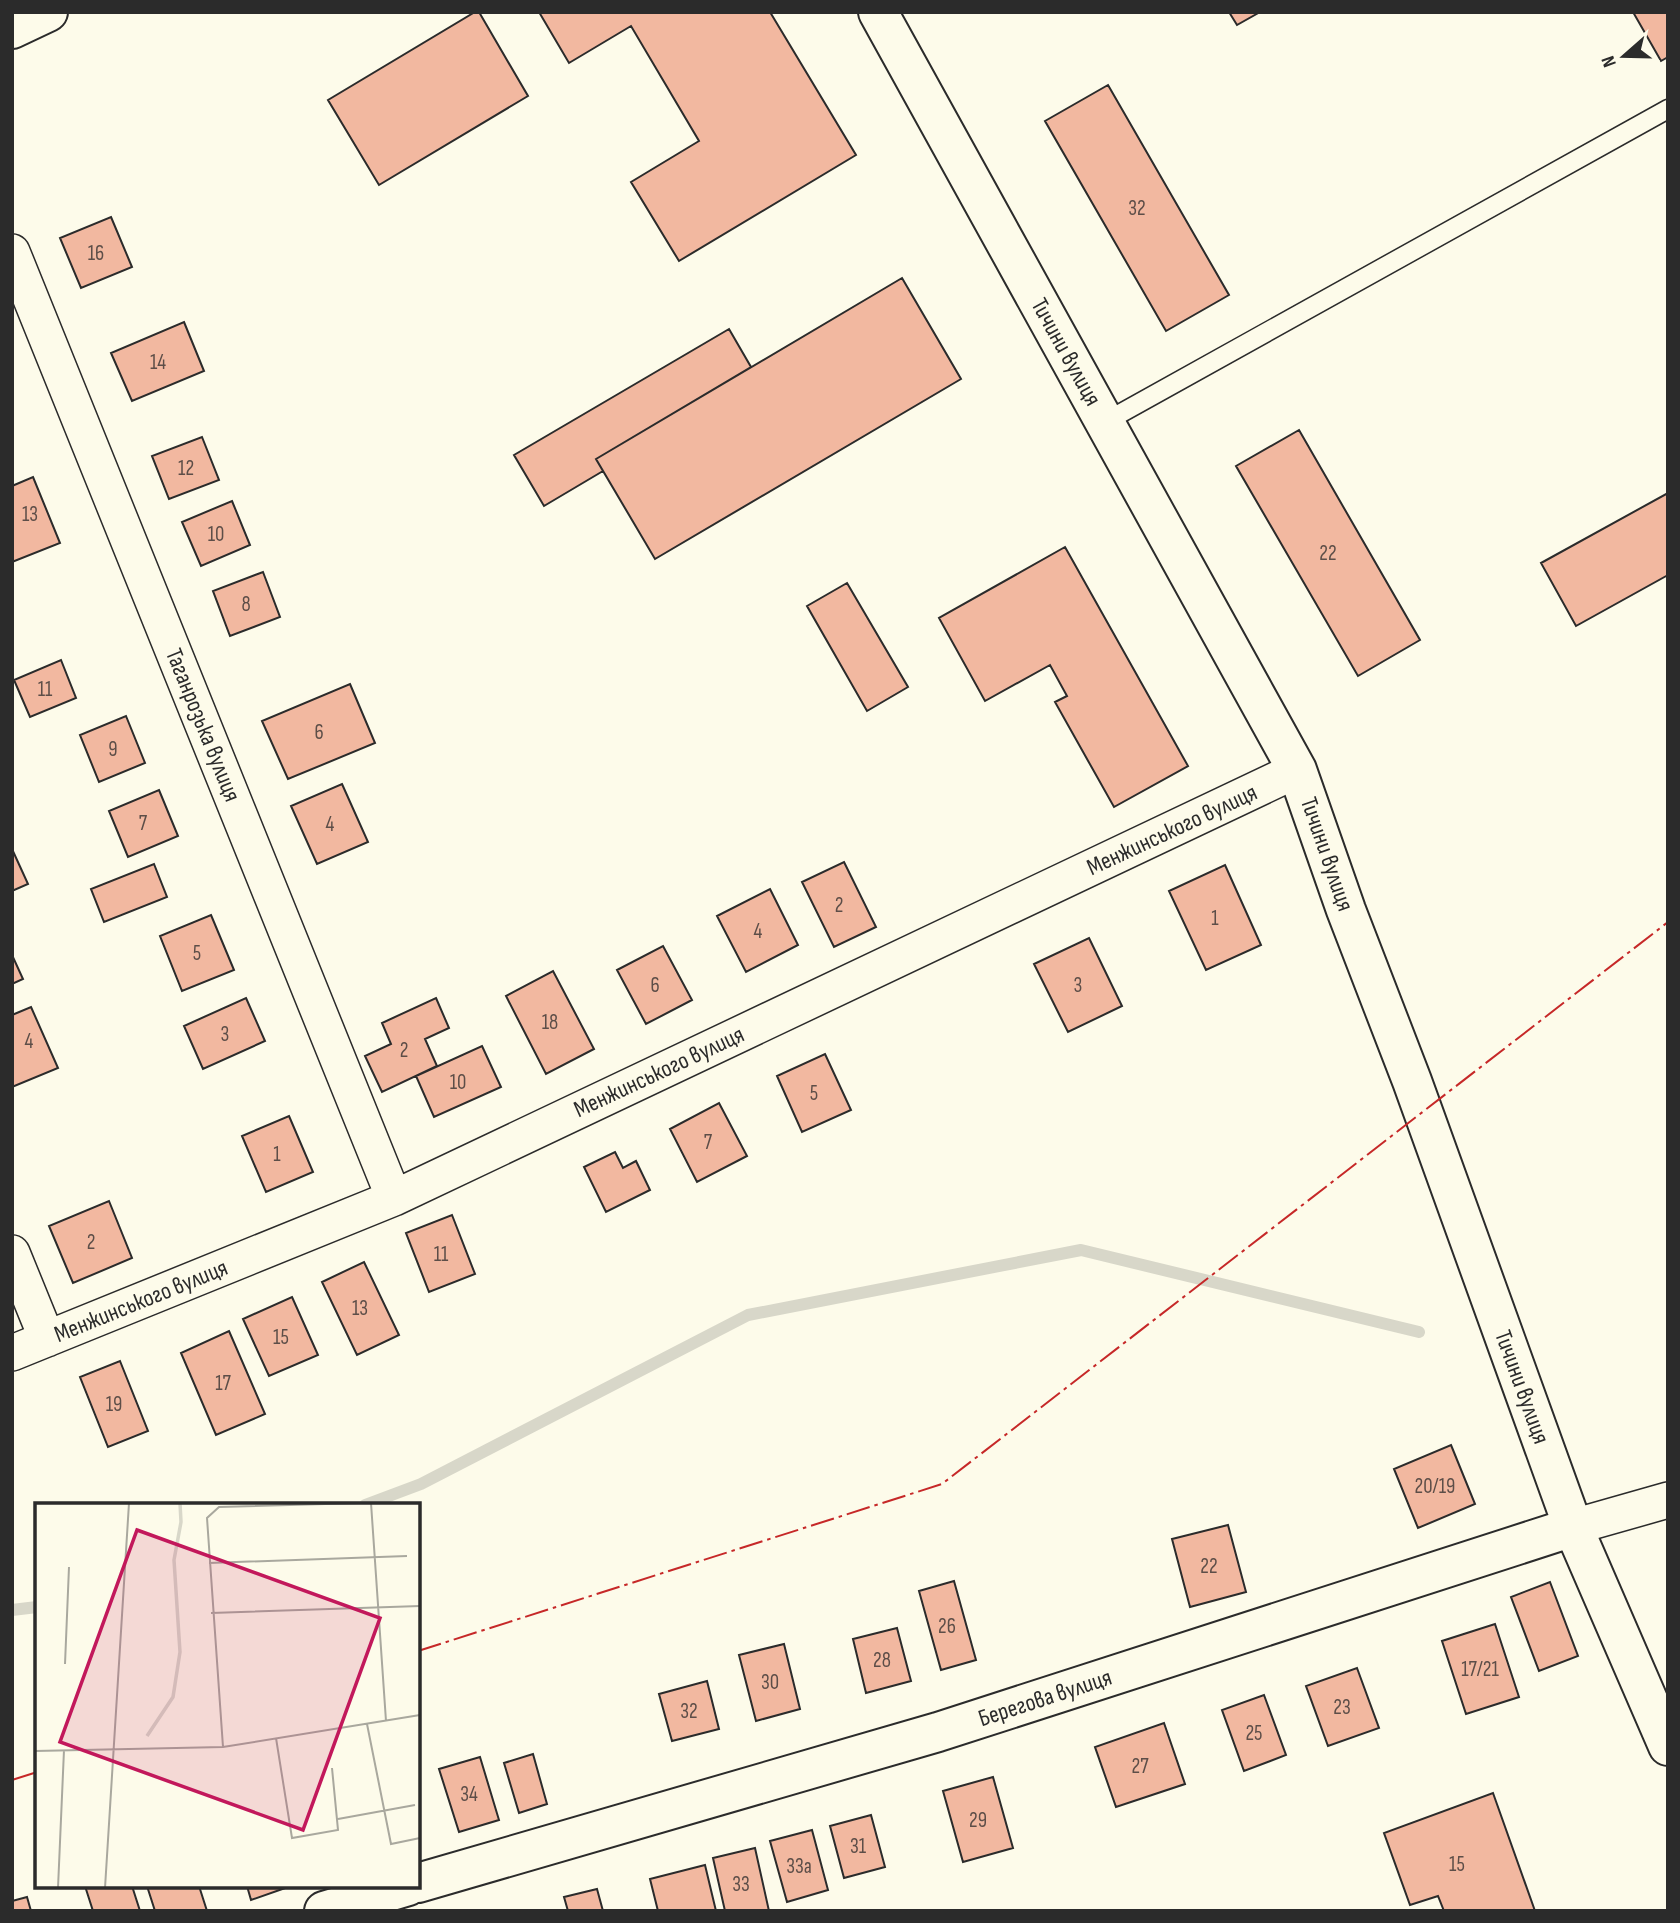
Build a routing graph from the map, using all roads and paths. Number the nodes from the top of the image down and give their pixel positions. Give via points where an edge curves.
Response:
1 (48, 12) edge
2 (878, 12) edge
3 (12, 29) edge
4 (1668, 109) edge
5 (12, 252) edge
6 (1105, 422) junction
7 (1297, 770) junction
8 (394, 1198) junction
9 (12, 1253) edge
10 (47, 1339) junction
11 (12, 1353) edge
12 (1668, 1500) edge
13 (1573, 1527) junction
14 (1668, 1746) edge
15 (420, 1882) edge
16 (401, 1888) edge
17 (324, 1911) edge

1 - 3 street
2 - 6 street, Тичини вулиця
4 - 6 lane
5 - 8 street, Таганрозька вулиця
6 - 7 street, Тичини вулиця
7 - 8 street, Менжинського вулиця
7 - 13 street, Тичини вулиця
8 - 10 street, Менжинського вулиця
9 - 10 street
10 - 11 street, Менжинського вулиця
12 - 13 street, Берегова вулиця
13 - 14 street, Тичини вулиця
13 - 15 street, Берегова вулиця via 937,1732
16 - 17 street

